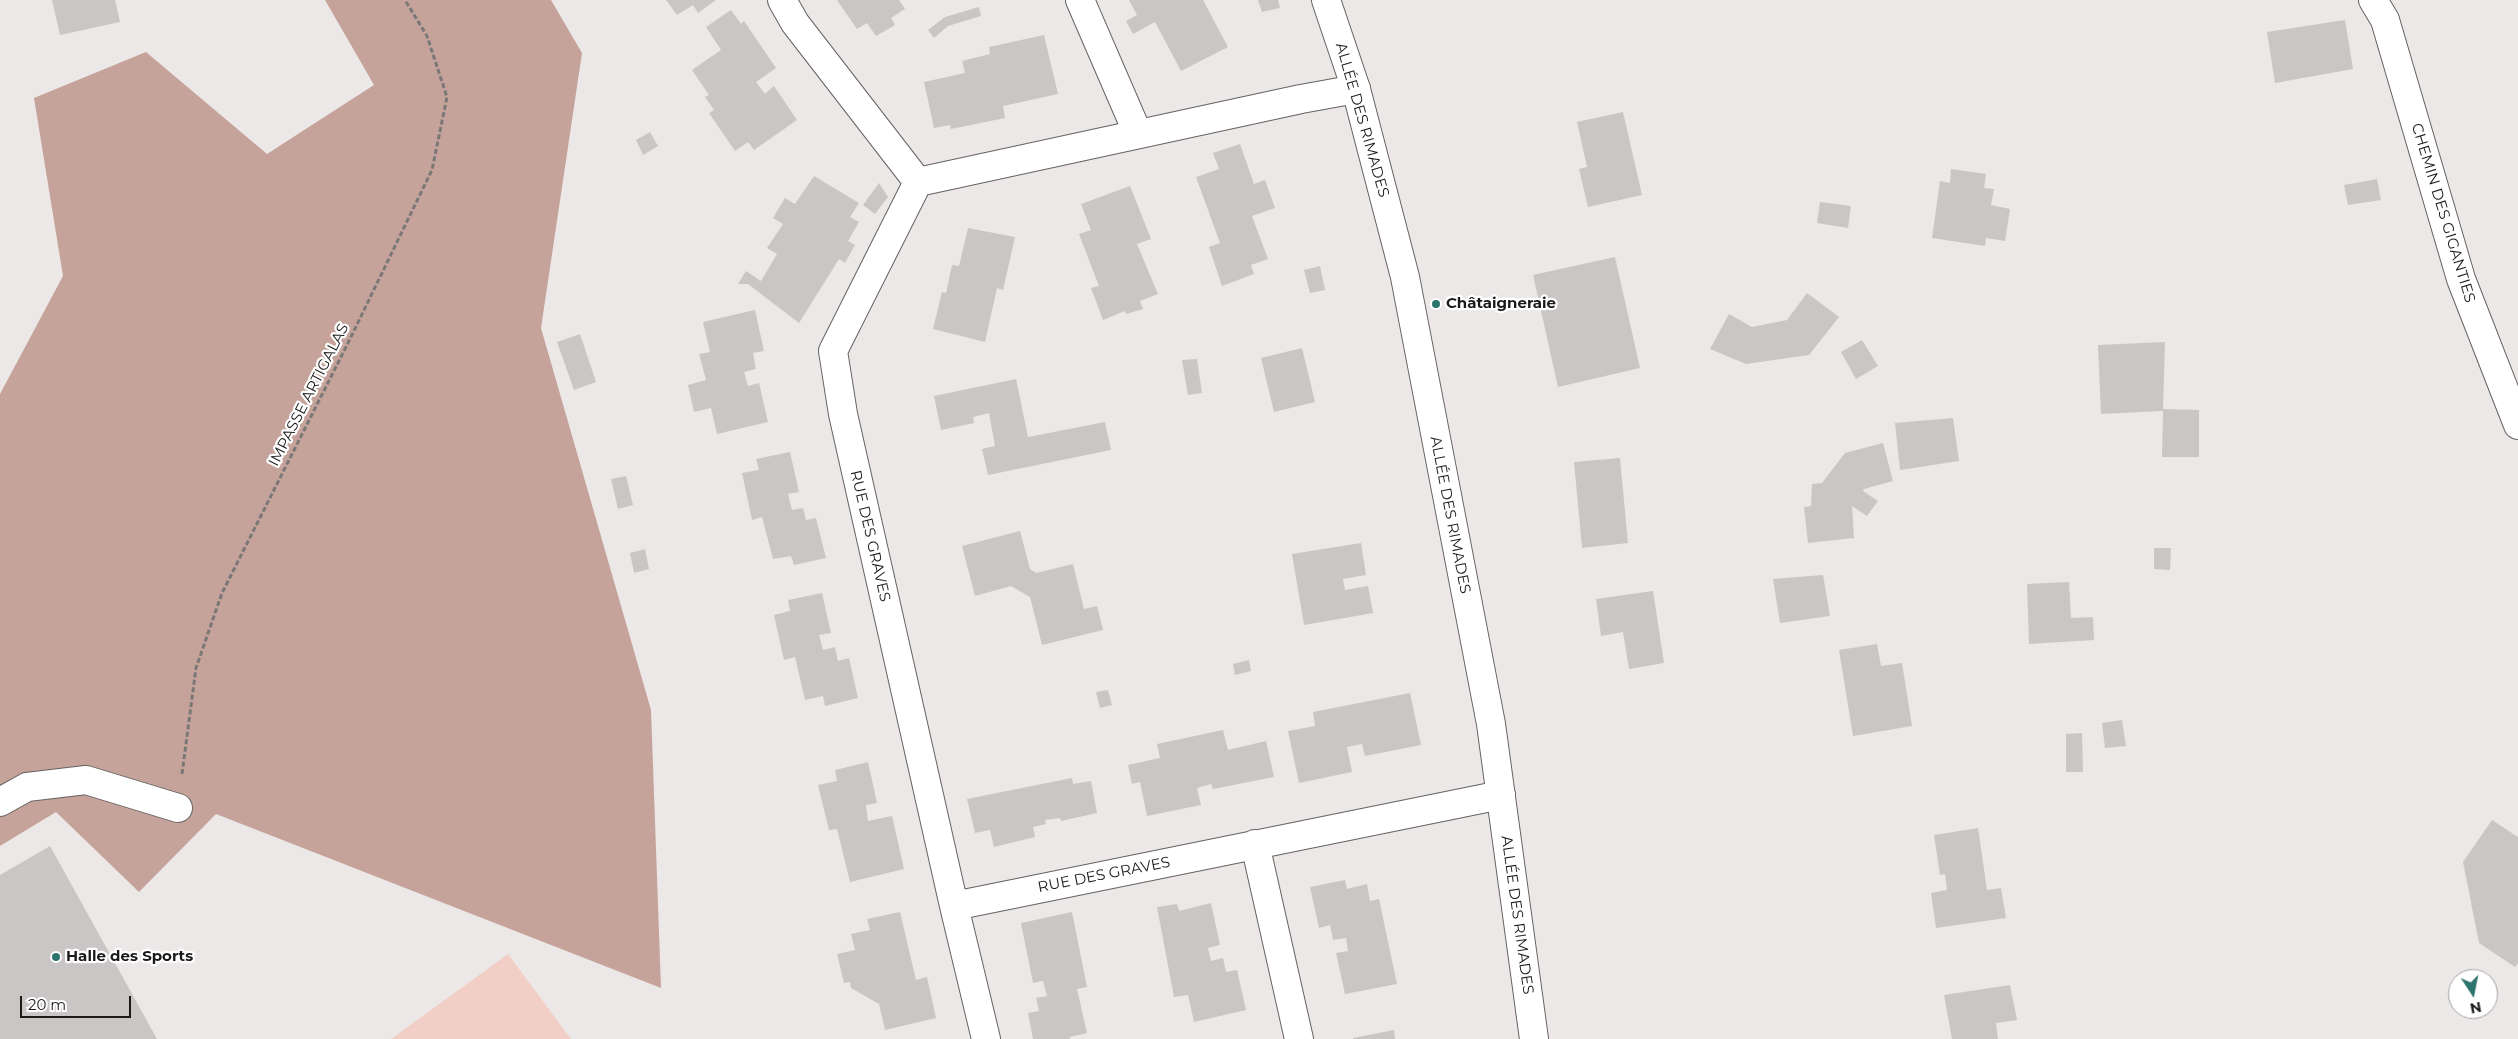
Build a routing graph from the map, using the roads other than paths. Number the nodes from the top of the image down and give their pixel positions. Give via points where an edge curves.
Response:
1 (782, 0) edge
2 (1080, 0) edge
3 (1326, 0) edge
4 (2373, 0) edge
5 (1356, 89) junction
6 (1138, 134) junction
7 (918, 182) junction
8 (2518, 425) edge
9 (1501, 795) junction
10 (0, 802) edge
11 (178, 808) road end
12 (1255, 844) junction
13 (954, 906) junction
14 (986, 1039) edge
15 (1299, 1039) edge
16 (1534, 1039) edge

1 - 7 street via 795,23
2 - 6 street
3 - 5 street, ALLÉE DES RIMADES
4 - 8 street, CHEMIN DES GIGANTIES via 2385,20 2461,279
5 - 6 street
5 - 9 street, ALLÉE DES RIMADES via 1404,277
6 - 7 street
7 - 13 street, RUE DES GRAVES via 833,351 843,414
9 - 12 street, RUE DES GRAVES
9 - 16 street, ALLÉE DES RIMADES
10 - 11 street via 27,787 86,780
12 - 13 street, RUE DES GRAVES
12 - 15 street
13 - 14 street, RUE DES GRAVES

